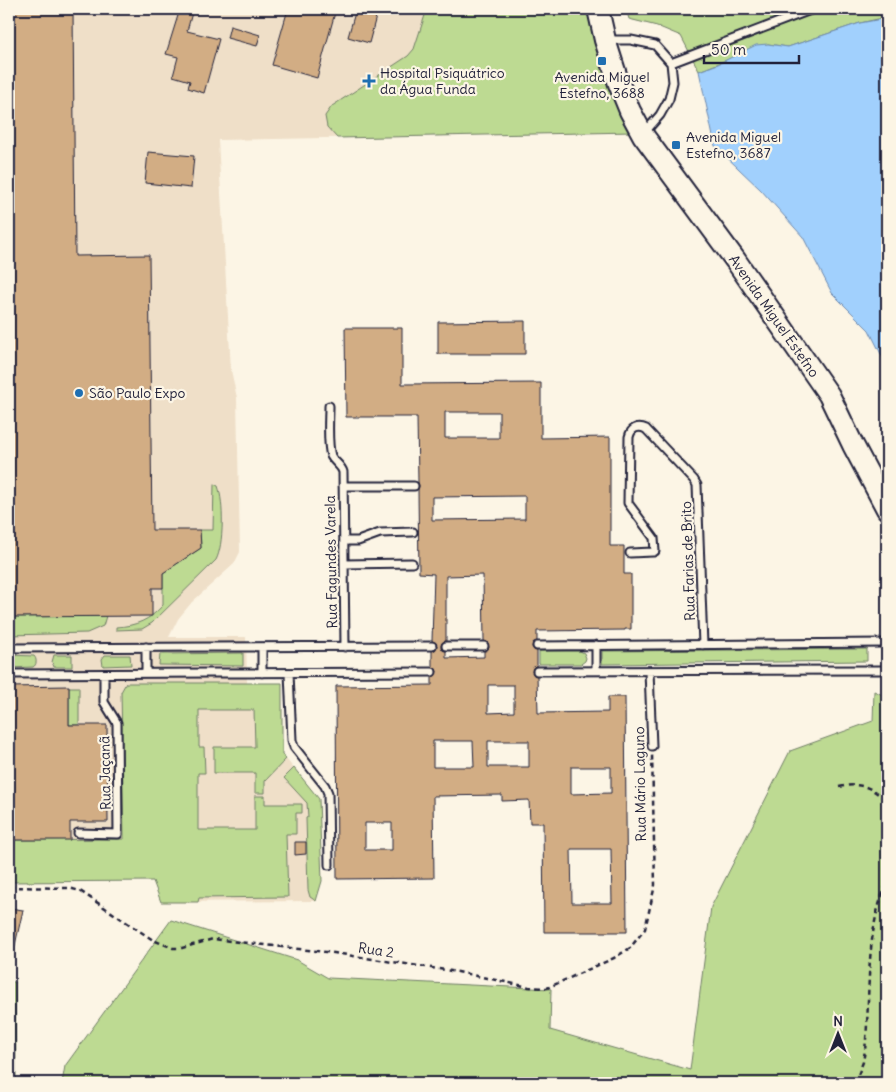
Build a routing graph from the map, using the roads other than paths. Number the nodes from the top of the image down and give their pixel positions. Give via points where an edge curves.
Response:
1 (598, 9) edge
2 (813, 9) edge
3 (605, 40) junction
4 (671, 63) junction
5 (643, 135) junction
6 (329, 406) dead end
7 (343, 486) junction
8 (414, 486) dead end
9 (887, 509) edge
10 (413, 532) dead end
11 (344, 541) junction
12 (630, 553) dead end
13 (412, 563) dead end
14 (344, 564) junction
15 (886, 642) edge
16 (596, 645) junction
17 (703, 645) junction
18 (432, 646) dead end
19 (446, 646) dead end
20 (484, 646) dead end
21 (537, 646) dead end
22 (146, 647) junction
23 (262, 647) junction
24 (345, 647) junction
25 (9, 648) edge
26 (887, 670) edge
27 (537, 671) dead end
28 (596, 671) junction
29 (649, 671) junction
30 (262, 672) junction
31 (289, 672) junction
32 (432, 672) dead end
33 (146, 673) junction
34 (9, 674) edge
35 (104, 674) junction
36 (652, 746) road end
37 (78, 833) dead end
38 (329, 864) dead end

1 - 3 main road, Avenida Miguel Estefno
2 - 4 lane
3 - 4 lane via 655,45
3 - 5 main road, Avenida Miguel Estefno via 619,84
4 - 5 lane via 673,82 669,99
5 - 9 main road, Avenida Miguel Estefno via 829,395
6 - 7 lane, Rua Fagundes Varela via 330,452 342,469
7 - 8 lane
7 - 11 lane, Rua Fagundes Varela
10 - 11 lane via 380,532 358,541
11 - 14 lane, Rua Fagundes Varela
12 - 17 lane, Rua Farias de Brito via 655,551 654,538 628,503 629,437 638,427 646,430 697,485
13 - 14 lane
14 - 24 lane, Rua Fagundes Varela
15 - 17 lane
16 - 17 lane
16 - 21 lane
16 - 28 lane
18 - 24 lane
19 - 20 lane
22 - 23 lane
22 - 25 lane
22 - 33 lane
23 - 24 lane
23 - 30 lane
26 - 29 lane
27 - 28 lane
28 - 29 lane
29 - 36 lane, Rua Mário Laguno
30 - 31 lane
30 - 33 lane
31 - 32 lane
31 - 38 lane via 294,747 328,793
33 - 35 lane
34 - 35 lane
35 - 37 lane, Rua Jaçanã via 104,702 117,723 118,834

